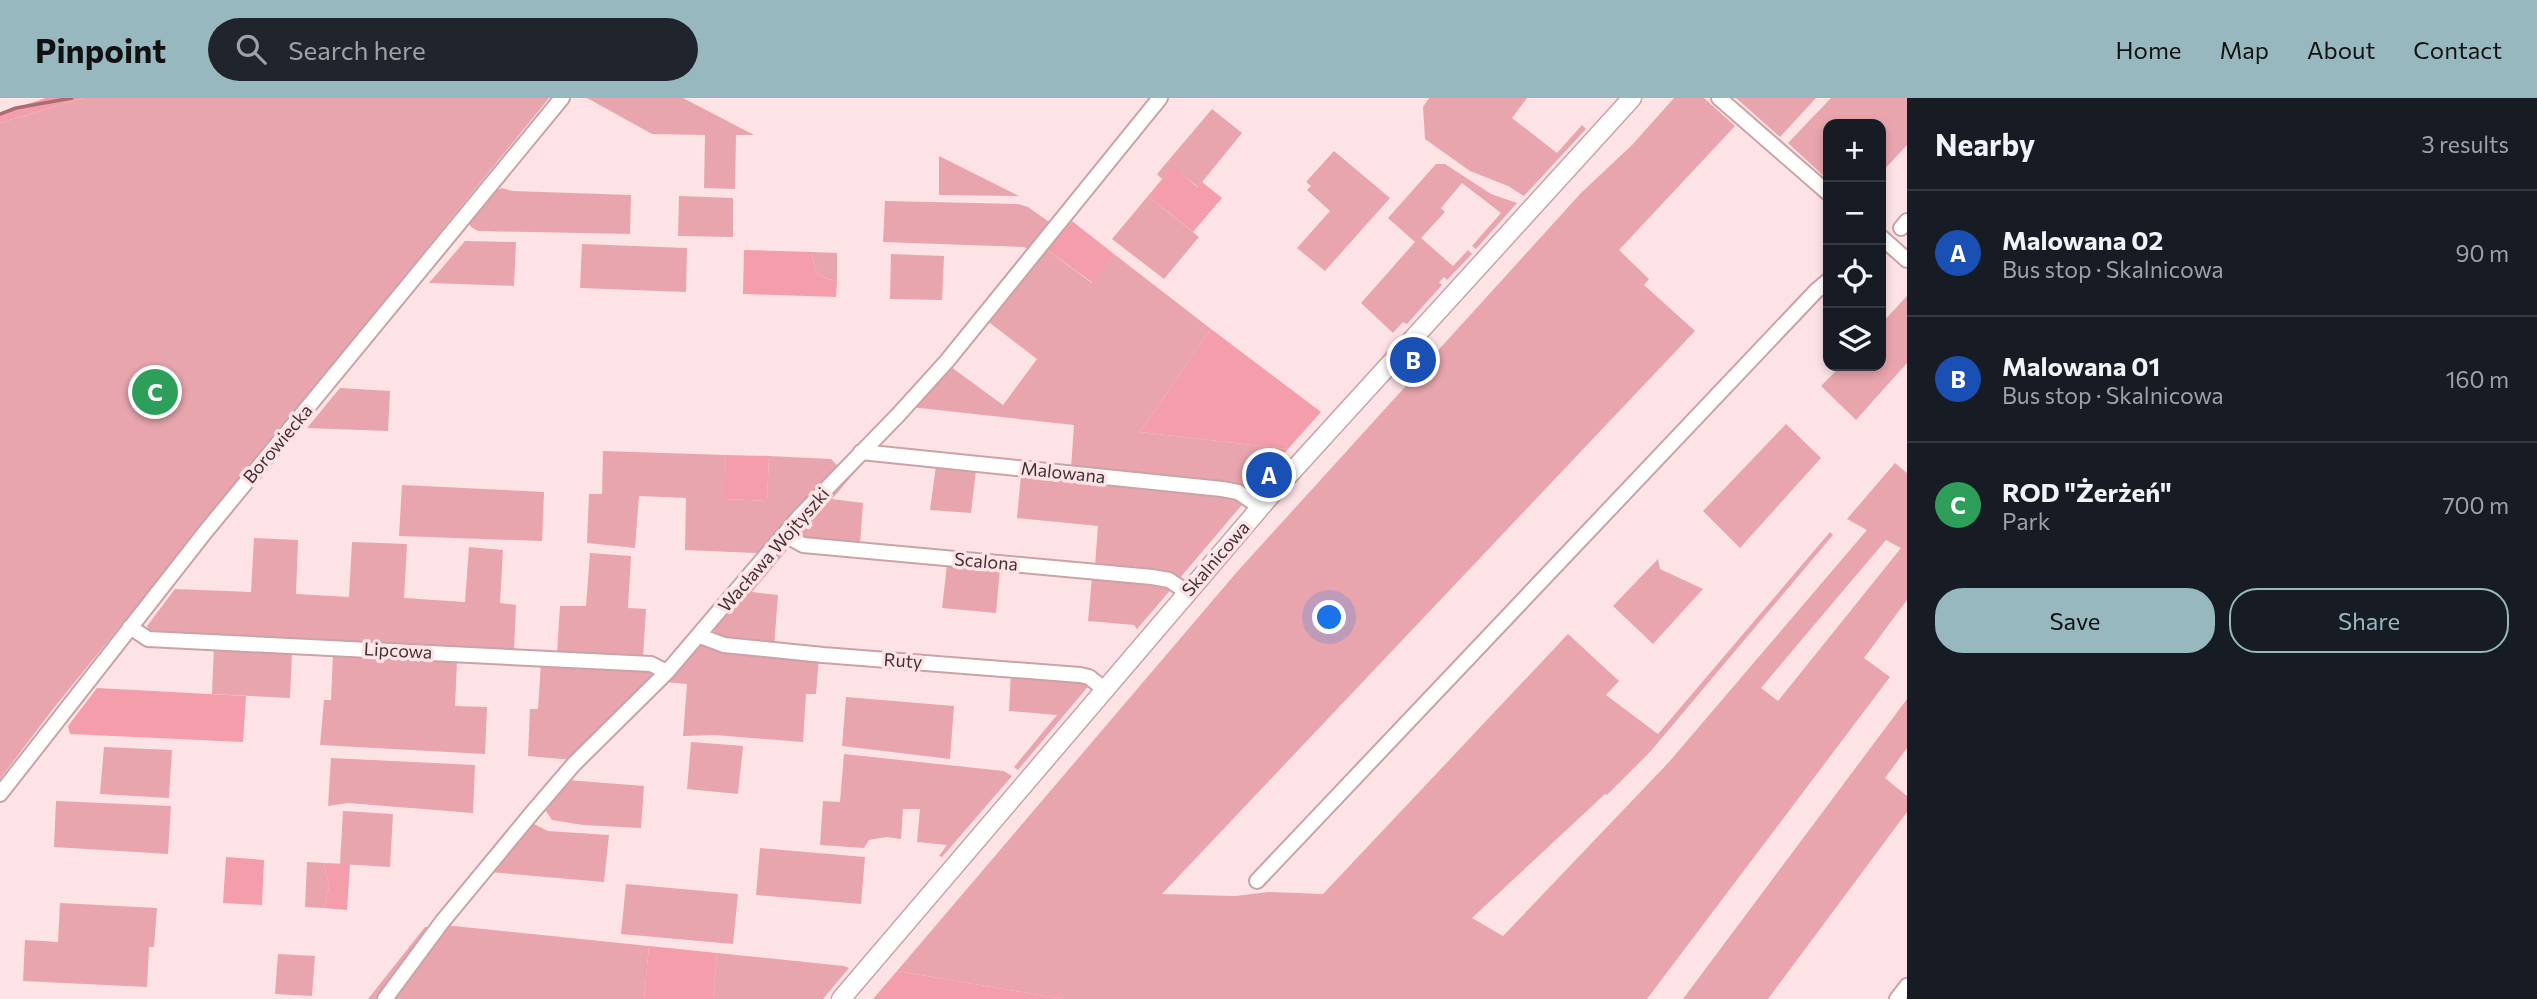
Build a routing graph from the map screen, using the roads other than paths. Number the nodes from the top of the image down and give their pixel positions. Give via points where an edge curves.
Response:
1 (562, 98) edge
2 (1160, 98) edge
3 (1632, 98) edge
4 (1719, 98) edge
5 (1823, 189) edge
6 (1886, 241) edge
7 (1907, 260) edge
8 (1823, 286) edge
9 (860, 452) junction
10 (1260, 507) junction
11 (785, 535) junction
12 (1187, 592) junction
13 (130, 627) junction
14 (700, 636) junction
15 (667, 672) junction
16 (1104, 689) junction
17 (0, 794) edge
18 (1257, 881) dead end
19 (1907, 986) edge
20 (385, 999) edge
21 (841, 999) edge
22 (1897, 999) edge

1 - 13 street, Borowiecka
2 - 9 street, Wacława Wojtyszki via 947,361
3 - 10 street, Skalnicowa
4 - 5 street
6 - 7 street
8 - 18 street
9 - 10 street, Malowana via 1222,489 1238,492
9 - 11 street, Wacława Wojtyszki
10 - 12 street, Skalnicowa
11 - 12 street, Scalona via 803,545 1152,577 1169,580
11 - 14 street, Wacława Wojtyszki
12 - 16 street, Skalnicowa
13 - 15 street, Lipcowa via 148,639 651,664
13 - 17 street, Borowiecka
14 - 15 street, Wacława Wojtyszki
14 - 16 street, Ruty via 723,645 1080,675
15 - 20 street, Wacława Wojtyszki via 531,813
16 - 21 street, Skalnicowa
19 - 22 street

